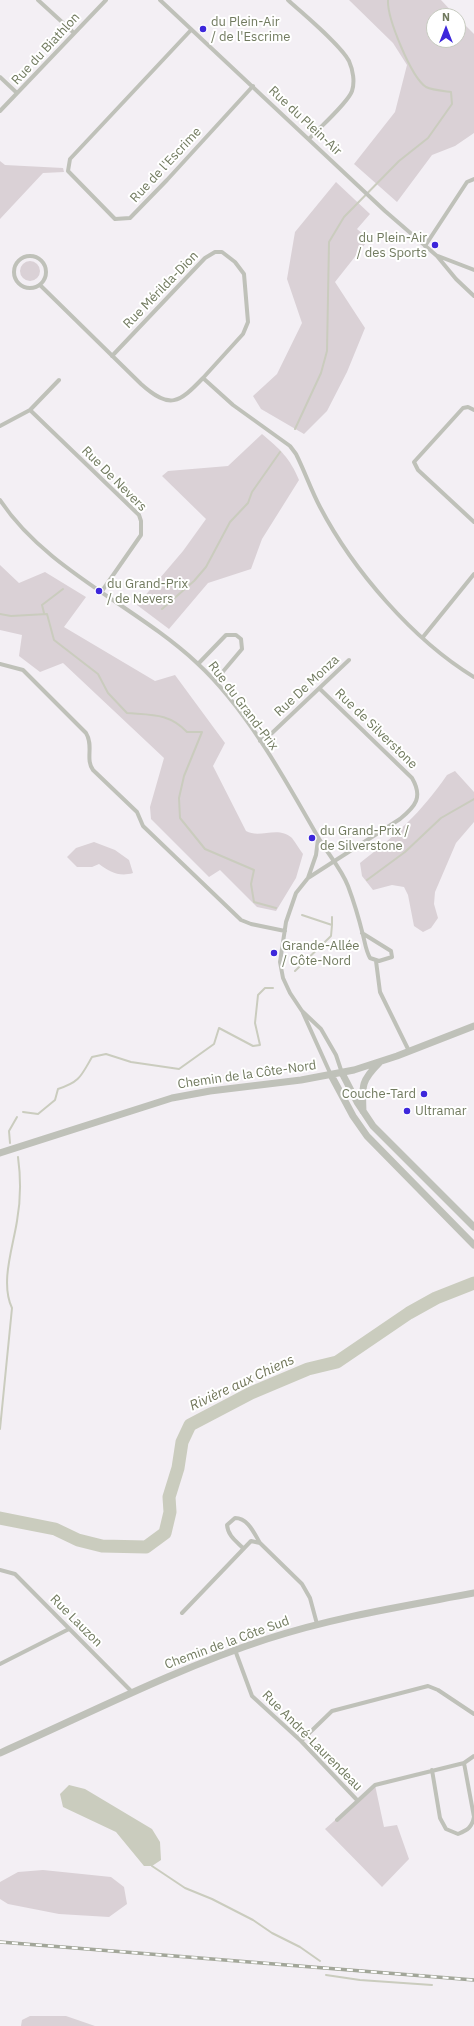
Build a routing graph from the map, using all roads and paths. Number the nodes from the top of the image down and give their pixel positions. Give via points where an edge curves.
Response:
1 (38, 0) edge
2 (106, 0) edge
3 (160, 0) edge
4 (288, 0) edge
5 (191, 30) junction
6 (74, 33) junction
7 (0, 77) edge
8 (253, 86) junction
9 (17, 93) junction
10 (0, 111) edge
11 (309, 139) junction
12 (474, 179) edge
13 (426, 246) junction
14 (437, 256) junction
15 (474, 270) edge
16 (40, 285) junction
17 (474, 296) edge
18 (112, 356) junction
19 (204, 378) junction
20 (59, 380) dead end
21 (30, 410) junction
22 (474, 410) edge
23 (0, 426) edge
24 (0, 500) edge
25 (474, 522) edge
26 (474, 574) edge
27 (102, 591) junction
28 (423, 637) junction
29 (350, 660) dead end
30 (0, 664) edge
31 (198, 664) junction
32 (474, 677) edge
33 (215, 681) junction
34 (320, 689) junction
35 (260, 741) junction
36 (318, 838) junction
37 (333, 861) junction
38 (308, 878) junction
39 (285, 931) junction
40 (362, 933) junction
41 (376, 961) junction
42 (302, 1011) junction
43 (474, 1026) edge
44 (409, 1052) junction
45 (380, 1062) junction
46 (342, 1073) junction
47 (331, 1075) junction
48 (363, 1113) junction
49 (0, 1153) edge
50 (474, 1227) edge
51 (474, 1245) edge
52 (260, 1543) junction
53 (243, 1548) junction
54 (0, 1570) edge
55 (474, 1593) edge
56 (182, 1613) dead end
57 (317, 1624) junction
58 (69, 1629) junction
59 (235, 1650) junction
60 (0, 1664) edge
61 (133, 1694) junction
62 (474, 1714) edge
63 (301, 1740) junction
64 (0, 1753) edge
65 (474, 1756) edge
66 (464, 1763) junction
67 (432, 1770) junction
68 (357, 1800) junction
69 (337, 1820) dead end

1 - 6 street
2 - 6 street, Rue du Biathlon
3 - 5 street, Rue du Plein-Air
4 - 11 street via 341,51 349,61 354,76 352,92
5 - 8 street, Rue du Plein-Air
5 - 8 street, Rue de l'Escrime via 70,159 68,171 115,219 130,218
6 - 9 street, Rue du Biathlon
7 - 9 street
8 - 11 street, Rue du Plein-Air
9 - 10 street, Rue du Biathlon
11 - 13 street, Rue du Plein-Air
12 - 13 street via 467,182
13 - 14 street, Rue du Plein-Air
14 - 15 street, Rue du Plein-Air
14 - 17 street, Rue du Plein-Air
16 - 16 street via 46,273 42,262 32,256 20,260 15,270 18,282 29,288
16 - 18 street
18 - 19 street via 150,392 164,399 175,400 184,397
18 - 19 street, Rue Mérilda-Dion via 205,258 213,253 222,252 235,262 244,274 248,322 243,334
19 - 28 street via 233,405 294,450 320,507 352,560 378,593
20 - 21 street
21 - 23 street
21 - 27 street, Rue De Nevers via 139,515 141,535
22 - 25 street via 463,408 414,462 418,470
24 - 27 street, Rue du Grand-Prix via 17,522 48,551
26 - 28 street
27 - 31 street, Rue du Grand-Prix via 165,635
28 - 32 street
29 - 34 street, Rue De Monza
30 - 39 street via 23,670 86,733 90,742 89,763 93,770 137,812 143,826 241,920
31 - 33 street, Rue du Grand-Prix
31 - 33 street via 226,635 236,634 241,639 242,649
33 - 35 street, Rue du Grand-Prix
34 - 35 street, Rue De Monza
34 - 37 street, Rue de Silverstone via 412,778 419,793 408,812 372,838
35 - 36 street, Rue du Grand-Prix
36 - 37 street, Rue du Grand-Prix
36 - 38 street via 316,855
37 - 38 street
37 - 40 street, Rue du Grand-Prix via 348,886
38 - 39 street via 296,893
39 - 42 street via 280,956 281,974
40 - 41 street, Rue du Grand-Prix via 368,956
40 - 41 street via 392,952 392,958
41 - 44 street via 380,992
42 - 46 street via 321,1029
42 - 47 street
43 - 44 street, Chemin de la Côte-Nord
44 - 45 street, Chemin de la Côte-Nord
45 - 46 street, Chemin de la Côte-Nord
45 - 48 street via 363,1082
46 - 47 street, Chemin de la Côte-Nord
46 - 48 street
47 - 49 street, Chemin de la Côte-Nord via 177,1097
47 - 51 street via 352,1116 367,1136
48 - 50 street via 381,1135
52 - 53 street via 251,1541
52 - 53 street via 246,1522 241,1518 235,1518 227,1525 228,1530
52 - 57 street via 302,1584 310,1598
53 - 56 street
54 - 58 street, Rue Lauzon via 15,1574
55 - 57 street, Chemin de la Côte Sud
57 - 59 street, Chemin de la Côte Sud
58 - 60 street
58 - 61 street, Rue Lauzon
59 - 61 street, Chemin de la Côte Sud
59 - 63 street, Rue André-Laurendeau via 252,1696
61 - 64 street, Chemin de la Côte Sud
62 - 63 street via 428,1686 332,1711
63 - 68 street, Rue André-Laurendeau
65 - 66 street
66 - 67 street
66 - 67 street via 474,1817 473,1824 468,1830 458,1834 446,1829 440,1818
67 - 68 street via 375,1785
68 - 69 street

